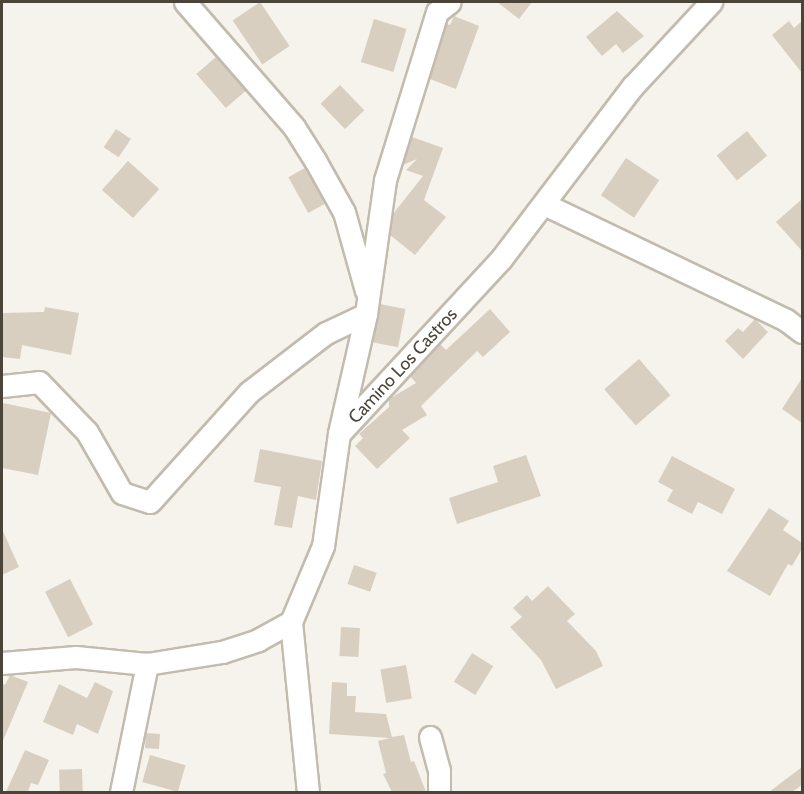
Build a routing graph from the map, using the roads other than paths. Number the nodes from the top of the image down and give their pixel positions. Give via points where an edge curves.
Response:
1 (185, 2) edge
2 (450, 2) edge
3 (711, 2) edge
4 (544, 204) junction
5 (367, 307) junction
6 (802, 332) edge
7 (2, 386) edge
8 (339, 434) junction
9 (291, 622) junction
10 (2, 663) edge
11 (147, 664) junction
12 (430, 737) dead end
13 (121, 792) edge
14 (308, 792) edge
15 (439, 792) edge

1 - 5 street via 294,127 316,162 344,212
2 - 5 street via 437,12 385,180
3 - 4 street, Camino Los Castros via 633,86
4 - 6 street via 786,320
4 - 8 street, Camino Los Castros via 501,260
5 - 7 street via 249,392 150,502 122,492 87,432 39,382
5 - 8 street
8 - 9 street, Camino Los Castros via 323,546
9 - 11 street via 258,640 222,652
9 - 14 street
10 - 11 street via 76,657
11 - 13 street
12 - 15 street via 439,770

